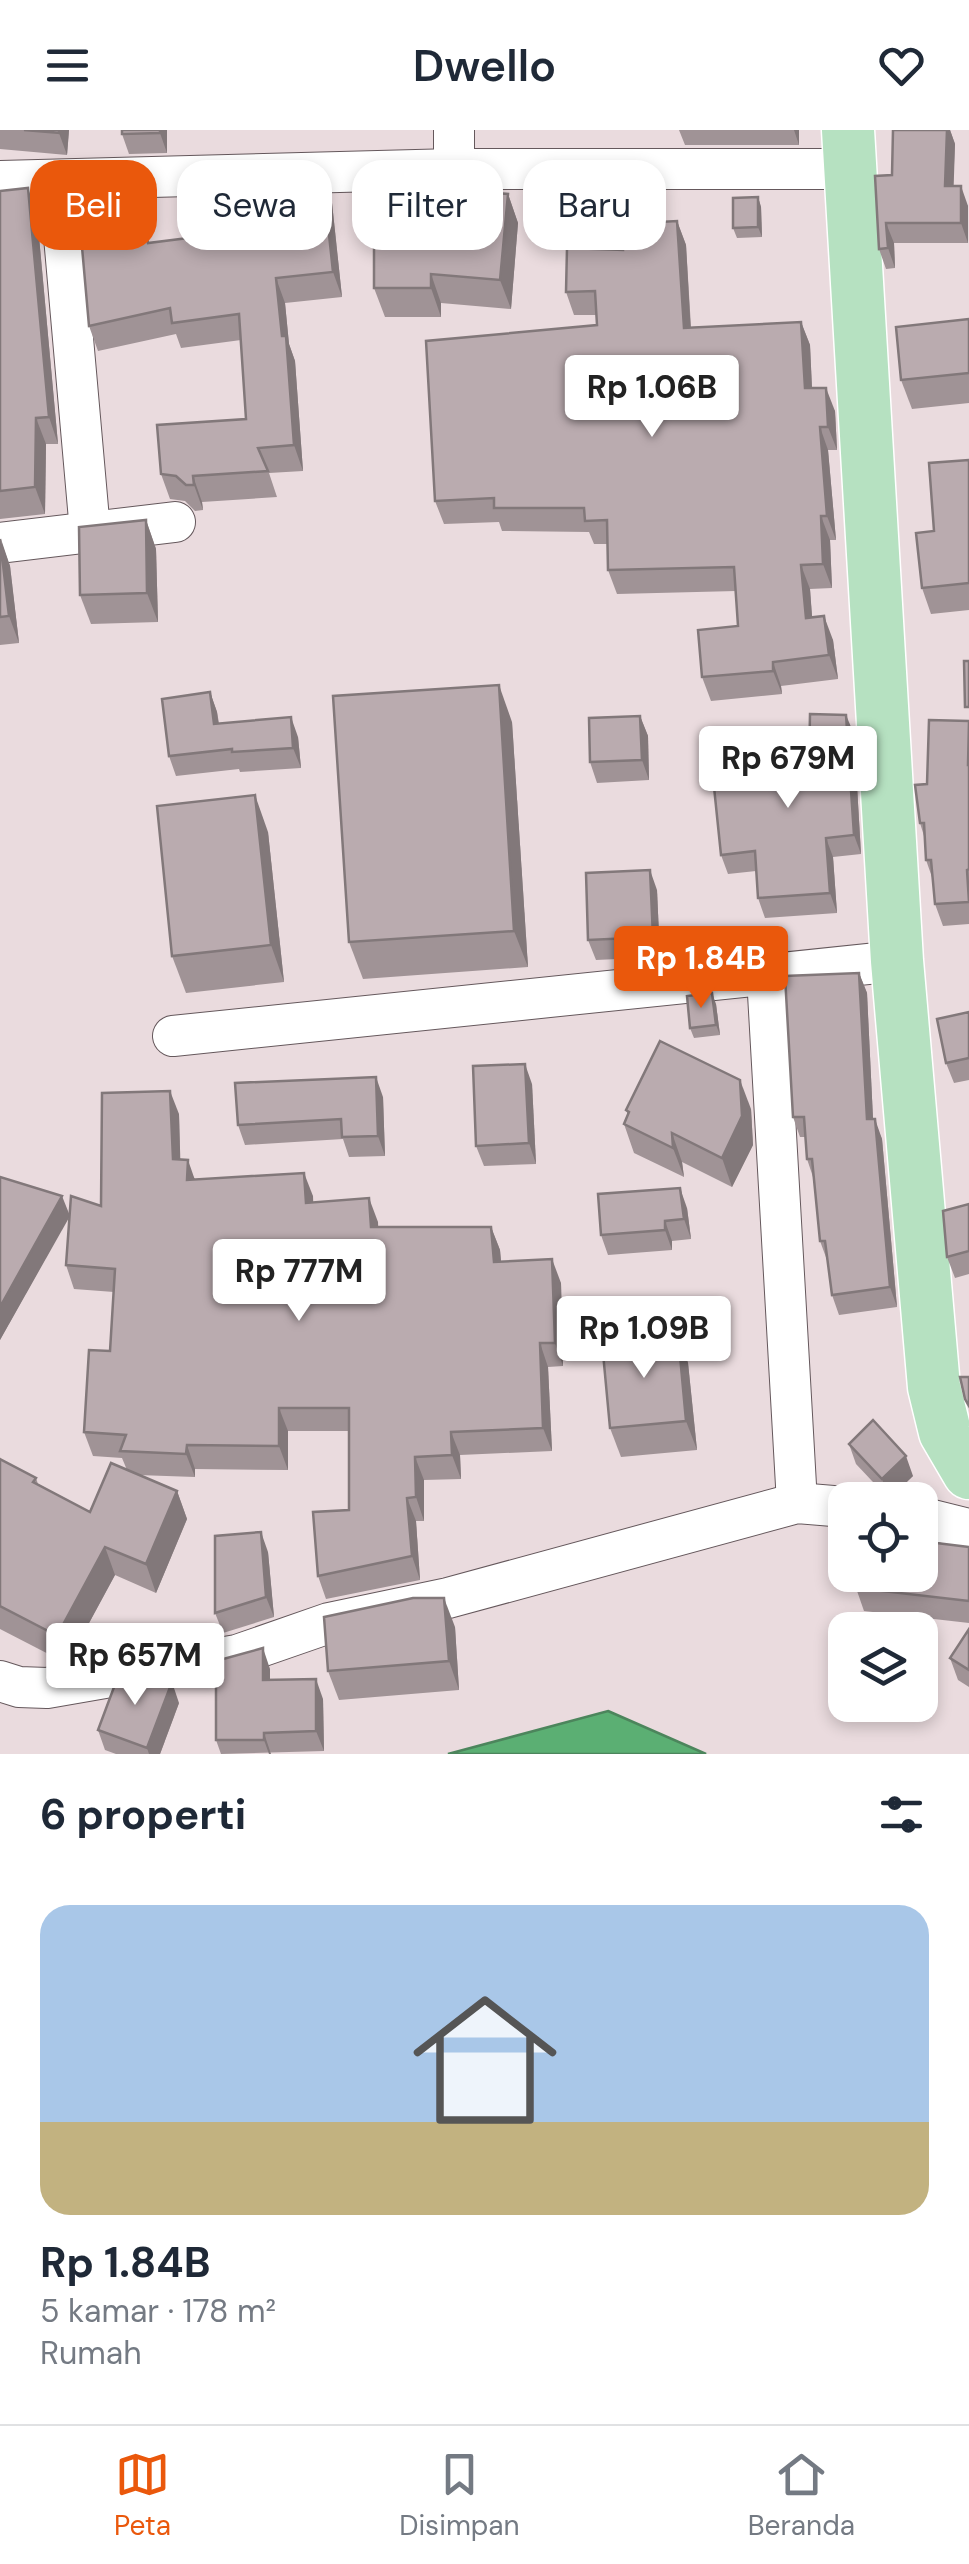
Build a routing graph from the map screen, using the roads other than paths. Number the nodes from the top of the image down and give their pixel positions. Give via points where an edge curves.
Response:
1 (849, 149) edge
2 (454, 150) edge
3 (157, 173) edge
4 (30, 180) edge
5 (0, 181) edge
6 (65, 250) edge
7 (175, 522) dead end
8 (90, 531) junction
9 (0, 542) edge
10 (897, 961) junction
11 (767, 976) junction
12 (173, 1036) dead end
13 (969, 1473) edge
14 (797, 1503) junction
15 (828, 1505) edge
16 (938, 1521) edge
17 (969, 1529) edge
18 (0, 1681) edge

1 - 2 street
1 - 10 main road
2 - 3 street
4 - 5 street
6 - 8 street
7 - 8 street
8 - 9 street
10 - 11 street
10 - 13 main road via 934,1386 945,1432
11 - 12 street
11 - 14 street
14 - 15 street
14 - 18 street via 329,1624 237,1655 47,1688
16 - 17 street

